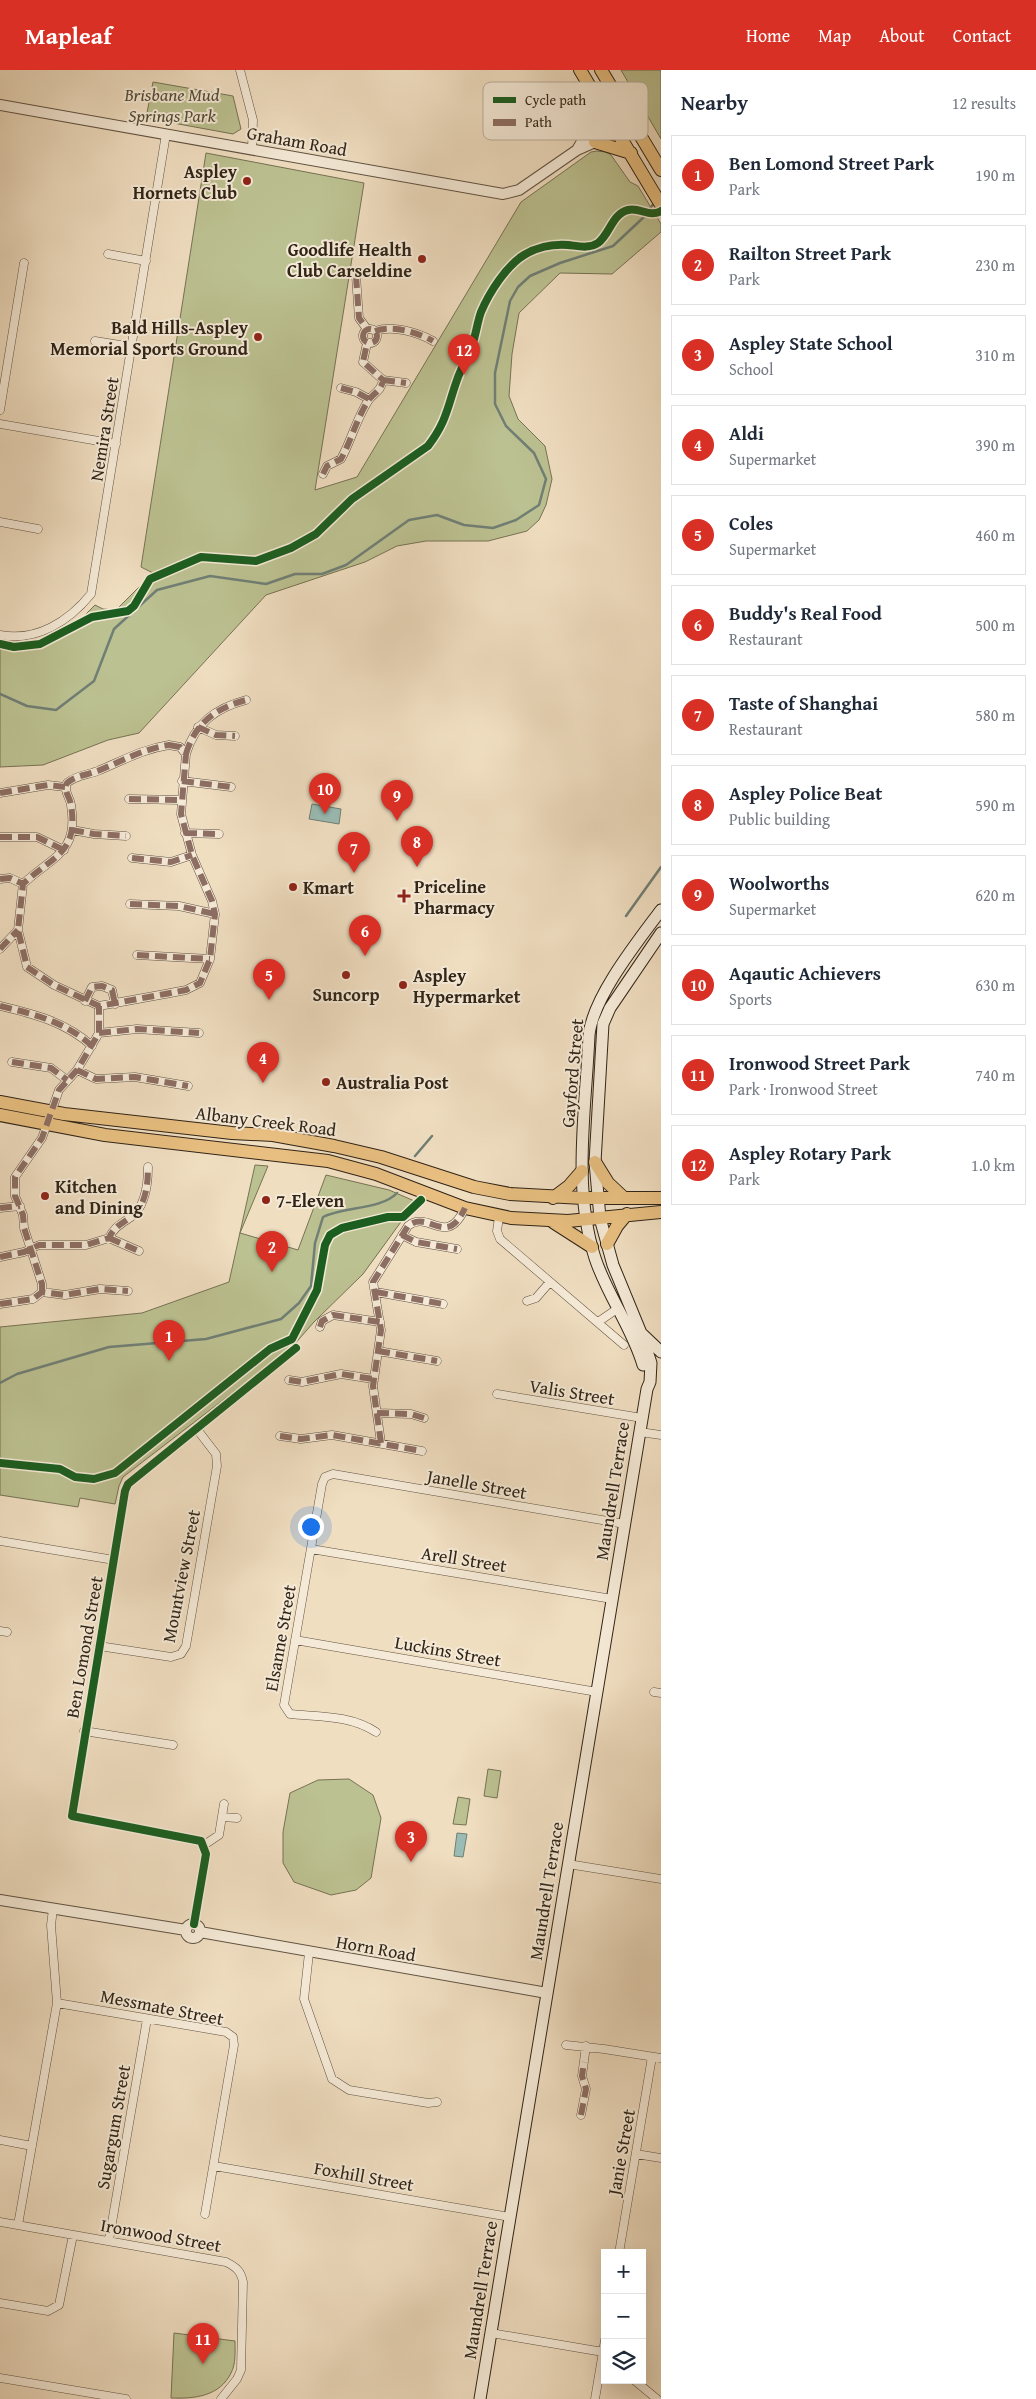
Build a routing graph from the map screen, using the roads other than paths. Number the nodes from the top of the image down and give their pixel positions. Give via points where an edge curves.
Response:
1 (240, 70) edge
2 (580, 70) edge
3 (601, 70) edge
4 (588, 82) edge
5 (608, 82) edge
6 (0, 105) edge
7 (166, 134) junction
8 (583, 140) edge
9 (601, 140) edge
10 (623, 140) edge
11 (643, 140) edge
12 (252, 149) junction
13 (631, 153) junction
14 (660, 168) edge
15 (661, 205) edge
16 (108, 254) dead end
17 (146, 261) junction
18 (24, 263) dead end
19 (356, 276) dead end
20 (371, 330) junction
21 (94, 341) dead end
22 (434, 341) dead end
23 (367, 343) junction
24 (132, 347) junction
25 (383, 380) junction
26 (406, 383) dead end
27 (342, 388) dead end
28 (369, 399) junction
29 (0, 410) edge
30 (0, 424) edge
31 (116, 444) junction
32 (323, 474) dead end
33 (0, 522) edge
34 (38, 529) dead end
35 (0, 635) edge
36 (246, 700) dead end
37 (198, 727) junction
38 (235, 736) dead end
39 (186, 754) junction
40 (182, 781) junction
41 (66, 787) junction
42 (231, 787) dead end
43 (0, 793) edge
44 (128, 799) dead end
45 (182, 800) junction
46 (72, 830) junction
47 (185, 833) junction
48 (219, 834) dead end
49 (126, 836) dead end
50 (0, 837) edge
51 (64, 850) junction
52 (192, 856) junction
53 (132, 858) dead end
54 (0, 879) edge
55 (23, 884) junction
56 (130, 904) dead end
57 (661, 910) edge
58 (215, 914) junction
59 (18, 930) junction
60 (661, 933) edge
61 (0, 949) edge
62 (137, 955) dead end
63 (210, 958) junction
64 (85, 1000) junction
65 (114, 1004) junction
66 (0, 1006) edge
67 (99, 1006) junction
68 (99, 1033) junction
69 (199, 1033) dead end
70 (92, 1046) junction
71 (12, 1062) dead end
72 (77, 1070) junction
73 (68, 1080) junction
74 (188, 1086) dead end
75 (0, 1102) edge
76 (52, 1113) junction
77 (0, 1115) edge
78 (47, 1125) junction
79 (595, 1162) junction
80 (148, 1167) dead end
81 (582, 1171) junction
82 (553, 1198) junction
83 (590, 1198) junction
84 (624, 1198) junction
85 (661, 1198) edge
86 (20, 1206) junction
87 (0, 1208) edge
88 (465, 1208) junction
89 (661, 1212) edge
90 (627, 1214) junction
91 (499, 1217) junction
92 (600, 1218) junction
93 (586, 1220) junction
94 (553, 1222) junction
95 (402, 1235) junction
96 (109, 1238) junction
97 (607, 1244) junction
98 (592, 1247) junction
99 (32, 1248) junction
100 (457, 1249) dead end
101 (139, 1251) dead end
102 (0, 1256) edge
103 (549, 1283) junction
104 (128, 1291) dead end
105 (42, 1292) junction
106 (376, 1292) junction
107 (527, 1301) dead end
108 (0, 1304) edge
109 (443, 1304) dead end
110 (617, 1308) junction
111 (380, 1322) junction
112 (598, 1322) junction
113 (320, 1327) dead end
114 (641, 1333) junction
115 (624, 1345) dead end
116 (296, 1348) dead end
117 (378, 1351) junction
118 (661, 1352) edge
119 (437, 1361) dead end
120 (661, 1363) edge
121 (651, 1371) junction
122 (373, 1378) junction
123 (289, 1380) dead end
124 (647, 1388) junction
125 (497, 1394) dead end
126 (377, 1414) junction
127 (424, 1418) dead end
128 (642, 1418) junction
129 (196, 1428) junction
130 (640, 1432) junction
131 (661, 1435) edge
132 (280, 1436) dead end
133 (381, 1443) junction
134 (422, 1451) dead end
135 (325, 1477) joint
136 (624, 1524) junction
137 (0, 1541) edge
138 (311, 1549) junction
139 (114, 1560) junction
140 (612, 1599) junction
141 (295, 1640) junction
142 (100, 1646) junction
143 (597, 1692) junction
144 (84, 1731) junction
145 (376, 1732) dead end
146 (172, 1745) dead end
147 (224, 1804) dead end
148 (222, 1817) junction
149 (236, 1818) dead end
150 (204, 1845) junction
151 (568, 1864) junction
152 (661, 1879) edge
153 (0, 1900) edge
154 (53, 1909) junction
155 (193, 1929) junction
156 (310, 1953) junction
157 (547, 1993) junction
158 (56, 2003) junction
159 (147, 2019) junction
160 (566, 2045) dead end
161 (586, 2046) junction
162 (652, 2057) junction
163 (661, 2058) edge
164 (437, 2102) dead end
165 (580, 2115) dead end
166 (0, 2140) edge
167 (32, 2146) junction
168 (636, 2154) junction
169 (661, 2158) edge
170 (214, 2166) junction
171 (205, 2214) dead end
172 (510, 2217) junction
173 (0, 2222) edge
174 (18, 2225) junction
175 (73, 2235) junction
176 (109, 2240) junction
177 (620, 2249) edge
178 (0, 2303) edge
179 (490, 2333) junction
180 (601, 2352) edge
181 (601, 2371) edge
182 (0, 2378) edge
183 (639, 2384) edge
184 (126, 2399) edge
185 (223, 2399) edge
186 (480, 2399) edge
187 (595, 2399) edge
188 (657, 2399) edge

1 - 12 street via 253,120
2 - 4 main road
3 - 5 main road
6 - 7 street, Graham Road
7 - 12 street, Graham Road
7 - 17 street, Nemira Street
8 - 12 street, Graham Road via 577,150 519,190 503,194
9 - 13 main road
10 - 13 main road
11 - 14 main road
13 - 15 main road
16 - 17 street
17 - 24 street, Nemira Street
18 - 29 street
19 - 20 street via 359,318
20 - 22 street via 385,328 416,332
20 - 23 street via 363,335
20 - 23 street via 376,340
21 - 24 street
23 - 25 street via 363,362
24 - 31 street, Nemira Street
25 - 26 street
25 - 28 street via 380,389
27 - 28 street
28 - 32 street via 341,459 327,466
30 - 31 street
31 - 35 street, Nemira Street via 91,594 74,614 40,633
33 - 34 street
36 - 37 street via 222,708
37 - 38 street via 216,734
37 - 39 street
39 - 40 street
39 - 41 street via 180,747 169,745 152,748 77,777
40 - 42 street
40 - 45 street
41 - 43 street via 48,785
41 - 46 street via 71,803
44 - 45 street
45 - 47 street
46 - 49 street
46 - 51 street
47 - 48 street
47 - 52 street
50 - 51 street via 37,837
51 - 55 street
52 - 53 street via 171,862
52 - 58 street
54 - 55 street via 10,878
55 - 59 street
56 - 58 street via 179,906
57 - 81 main road, Gayford Street via 592,1018
58 - 63 street
59 - 61 street
59 - 64 street via 24,962 30,970
60 - 79 main road, Gayford Street via 610,1008 603,1024
62 - 63 street
63 - 65 street via 203,978 194,987
64 - 65 street via 92,987 102,986 112,990
64 - 67 street
65 - 67 street
66 - 70 street via 60,1023
67 - 68 street
68 - 69 street via 137,1029
68 - 70 street
70 - 72 street
71 - 73 street via 51,1068
72 - 73 street
72 - 74 street via 96,1079 135,1078
73 - 76 street via 59,1090
75 - 76 main road, Albany Creek Road
76 - 78 street
76 - 82 main road, Albany Creek Road via 290,1138 365,1153 482,1189
77 - 78 main road, Albany Creek Road
78 - 86 street via 42,1138 14,1177
78 - 88 main road, Albany Creek Road via 105,1135 328,1161 383,1176
79 - 83 main road, Gayford Street
79 - 84 main road via 608,1183
80 - 96 street via 144,1198 139,1209 112,1230
81 - 82 main road
81 - 83 main road, Gayford Street
82 - 83 main road, Albany Creek Road
83 - 84 main road, Albany Creek Road
83 - 92 main road, Maundrell Terrace
83 - 93 main road, Maundrell Terrace
84 - 85 main road, Albany Creek Road
86 - 87 street
86 - 99 street
88 - 91 main road, Albany Creek Road
88 - 95 street via 453,1226 412,1222
89 - 90 main road, Albany Creek Road
90 - 92 main road, Albany Creek Road
90 - 97 main road
91 - 94 main road, Albany Creek Road
91 - 103 street via 497,1231 500,1239
92 - 93 main road, Albany Creek Road
92 - 97 main road, Maundrell Terrace
93 - 94 main road, Albany Creek Road
93 - 98 main road, Maundrell Terrace
94 - 98 main road
95 - 100 street via 416,1242
95 - 106 street via 378,1271 373,1282
96 - 99 street via 86,1245 39,1245
96 - 101 street
97 - 114 main road, Maundrell Terrace
98 - 110 main road, Maundrell Terrace
99 - 102 street
99 - 105 street
103 - 107 street via 536,1298
103 - 112 street
104 - 105 street via 100,1289 65,1295
105 - 108 street via 33,1299
106 - 109 street
106 - 111 street
110 - 112 street
110 - 124 main road, Maundrell Terrace via 643,1362
111 - 113 street via 333,1315 322,1321
111 - 117 street
112 - 115 street
114 - 118 main road
114 - 121 main road, Maundrell Terrace
116 - 129 street, Ben Lomond Street
117 - 119 street
117 - 122 street
120 - 121 main road
121 - 124 main road, Maundrell Terrace
122 - 123 street via 341,1374 302,1382
122 - 126 street
124 - 128 main road, Maundrell Terrace
125 - 128 street, Valis Street
126 - 127 street via 411,1414
126 - 133 street
128 - 130 main road, Maundrell Terrace
129 - 139 street, Ben Lomond Street via 128,1484
129 - 142 street, Mountview Street via 216,1454 217,1466 186,1646 181,1654 171,1657
130 - 131 street
130 - 136 main road, Maundrell Terrace
132 - 133 street via 302,1439 332,1434
133 - 134 street
135 - 136 street, Janelle Street via 333,1474
135 - 138 street, Elsanne Street
136 - 140 main road, Maundrell Terrace
137 - 139 street
138 - 140 street, Arell Street
138 - 141 street, Elsanne Street
139 - 142 street, Ben Lomond Street
140 - 143 main road, Maundrell Terrace
141 - 143 street, Luckins Street
141 - 145 street, Elsanne Street via 284,1699 286,1710 290,1714 362,1722
142 - 144 street, Ben Lomond Street
143 - 151 main road, Maundrell Terrace
144 - 146 street
144 - 150 street, Ben Lomond Street via 72,1816 196,1838
147 - 148 street
148 - 149 street
148 - 150 street via 219,1835
150 - 155 street via 206,1854
151 - 152 street
151 - 157 main road, Maundrell Terrace
153 - 154 street, Horn Road
154 - 155 street, Horn Road
154 - 158 street via 51,1925
155 - 156 street, Horn Road
156 - 157 street, Horn Road
156 - 164 street via 304,1999 332,2079 349,2090
157 - 172 main road, Maundrell Terrace
158 - 159 street, Messmate Street
158 - 167 street
159 - 170 street, Messmate Street via 226,2032 233,2036
159 - 176 street, Sugargum Street
160 - 161 street
161 - 162 street
161 - 165 street via 582,2076 586,2089
162 - 163 street
162 - 168 street, Janie Street
166 - 167 street
167 - 174 street
168 - 169 street
168 - 177 street, Janie Street
170 - 171 street, Messmate Street
170 - 172 street, Foxhill Street
172 - 179 main road, Maundrell Terrace
173 - 174 street, Ironwood Street
174 - 175 street, Ironwood Street
175 - 176 street, Ironwood Street
175 - 178 street via 59,2305 48,2311
176 - 185 street, Ironwood Street via 226,2262 242,2275 242,2358 237,2379
179 - 180 street
179 - 186 main road, Maundrell Terrace
181 - 187 street
182 - 184 street
183 - 188 street

